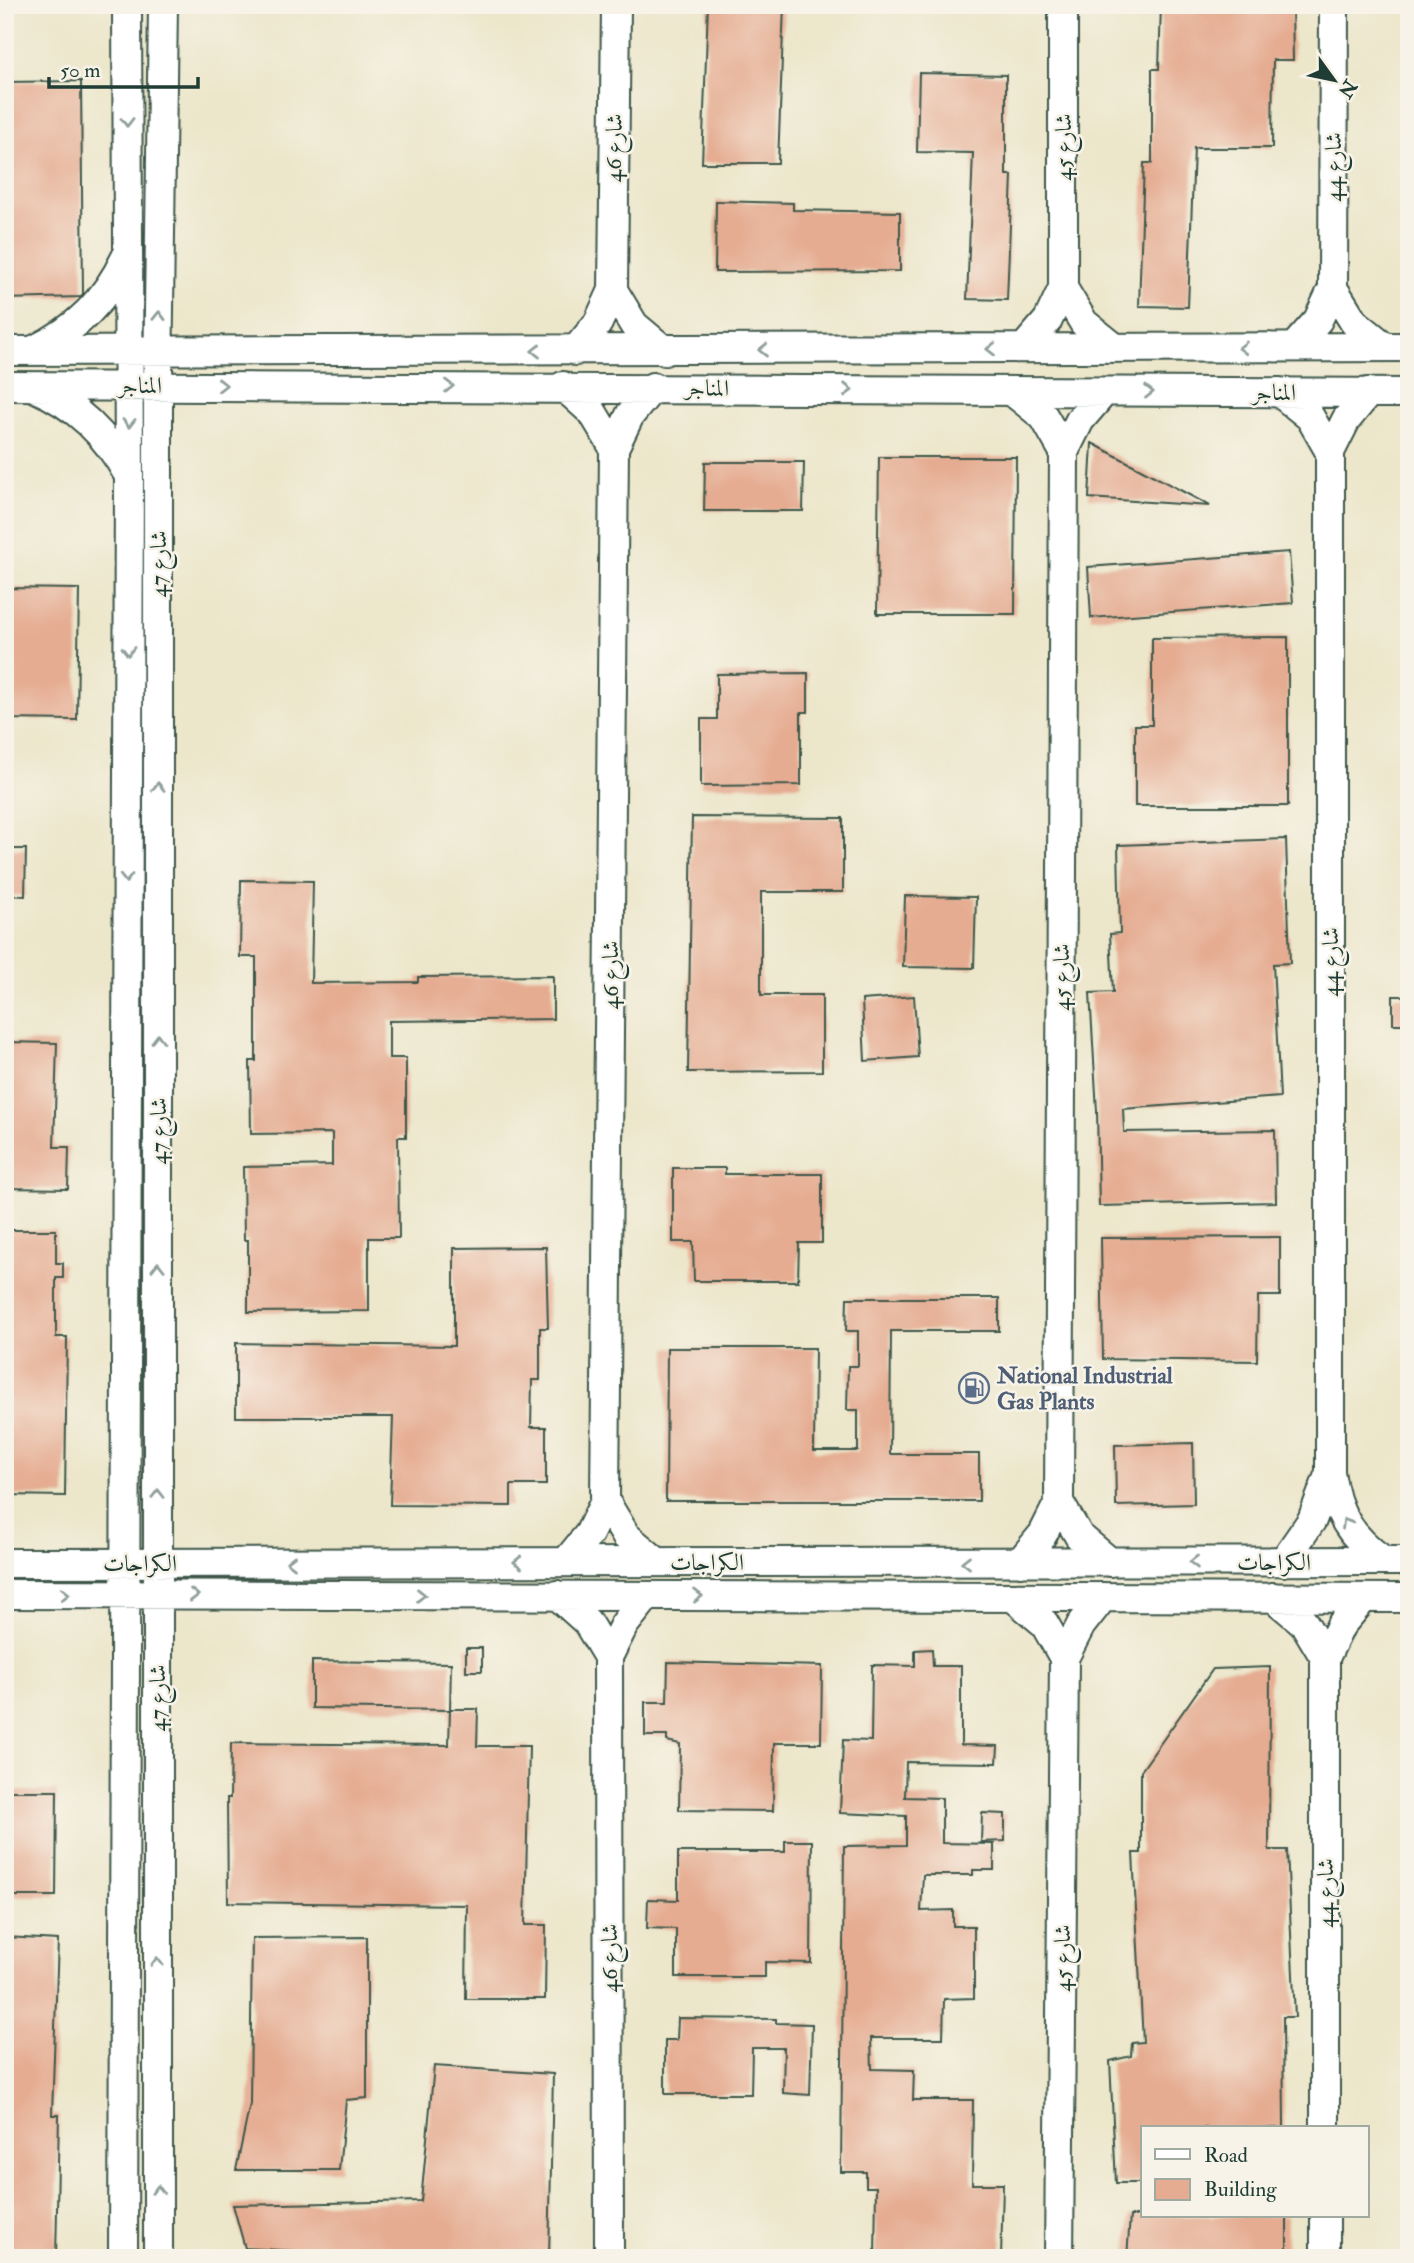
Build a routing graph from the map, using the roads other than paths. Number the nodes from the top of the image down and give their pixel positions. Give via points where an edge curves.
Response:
1 (127, 5) edge
2 (163, 5) edge
3 (616, 5) edge
4 (1063, 5) edge
5 (1334, 5) edge
6 (128, 255) junction
7 (1063, 288) junction
8 (1333, 288) junction
9 (613, 290) junction
10 (1294, 347) junction
11 (1397, 347) edge
12 (1024, 348) junction
13 (1115, 348) junction
14 (575, 351) junction
15 (665, 351) junction
16 (19, 352) edge
17 (129, 352) junction
18 (159, 352) junction
19 (129, 384) junction
20 (158, 385) junction
21 (18, 386) edge
22 (563, 386) junction
23 (653, 387) junction
24 (1013, 392) junction
25 (1104, 392) junction
26 (1279, 392) junction
27 (1369, 393) junction
28 (1409, 393) edge
29 (614, 448) junction
30 (1064, 452) junction
31 (1330, 452) junction
32 (129, 475) junction
33 (1330, 1472) junction
34 (605, 1501) junction
35 (1059, 1502) junction
36 (1396, 1561) edge
37 (566, 1562) junction
38 (657, 1562) junction
39 (1020, 1562) junction
40 (1110, 1562) junction
41 (1283, 1562) junction
42 (5, 1563) edge
43 (126, 1563) junction
44 (158, 1563) junction
45 (5, 1594) edge
46 (126, 1595) junction
47 (157, 1595) junction
48 (556, 1595) junction
49 (647, 1596) junction
50 (1013, 1597) junction
51 (1104, 1597) junction
52 (1273, 1597) junction
53 (1364, 1598) junction
54 (1409, 1598) edge
55 (608, 1657) junction
56 (1064, 1658) junction
57 (1325, 1658) junction
58 (1325, 2126) edge
59 (1325, 2218) edge
60 (123, 2258) edge
61 (158, 2258) edge
62 (610, 2258) edge
63 (1059, 2258) edge
64 (1325, 2258) edge

1 -> 6 street, شارع 47
18 -> 2 street, شارع 47
3 - 9 street, شارع 46
4 - 7 street, شارع 45
5 - 8 street, شارع 44
6 - 16 street via 112,286 90,313 63,336
6 - 17 street, شارع 47
7 - 12 street, شارع 45 via 1048,320
7 - 13 street via 1084,323
8 - 10 street, شارع 44 via 1318,320
8 - 11 street via 1354,322
9 - 14 street, شارع 46 via 597,323
9 - 15 street via 634,325
10 - 11 street, المناجر
10 -> 13 street, المناجر
12 - 13 street, المناجر
12 -> 15 street, المناجر
14 - 15 street, المناجر
14 -> 18 street, المناجر
16 - 17 street, المناجر
17 - 18 street, المناجر
17 - 19 street, شارع 47
18 - 20 street, شارع 47
19 - 20 street, المناجر
19 - 21 street, المناجر
19 -> 32 street, شارع 47
20 -> 22 street, المناجر
44 -> 20 street, شارع 47
21 - 32 street via 79,412 99,430
22 - 23 street, المناجر
22 - 29 street via 593,413
23 -> 24 street, المناجر
23 - 29 street, شارع 46 via 630,415
24 - 25 street, المناجر
24 - 30 street via 1044,417
25 -> 26 street, المناجر
25 - 30 street, شارع 45 via 1080,420
26 - 27 street, المناجر
26 - 31 street, شارع 44 via 1310,417
27 - 28 street, المناجر
27 - 31 street, شارع 44 via 1346,420
29 - 34 street, شارع 46
30 - 35 street, شارع 45
31 - 33 street, شارع 44
32 -> 43 street, شارع 47
36 -> 33 street, شارع 44 via 1362,1545 1345,1524 1334,1499
33 - 41 street, شارع 44 via 1312,1520
34 - 37 street, شارع 46 via 589,1534
34 - 38 street via 626,1536
35 - 39 street, شارع 45 via 1043,1534
35 - 40 street via 1079,1536
36 - 41 street, الكراجات
37 - 38 street, الكراجات
37 -> 44 street, الكراجات
39 -> 38 street, الكراجات
39 - 40 street, الكراجات
41 -> 40 street, الكراجات
42 - 43 street, الكراجات
43 - 44 street, الكراجات
43 - 46 street, شارع 47
44 - 47 street, شارع 47
45 -> 46 street, الكراجات
46 - 47 street, الكراجات
46 - 60 street, شارع 47
47 -> 48 street, الكراجات
61 -> 47 street, شارع 47
48 - 49 street, الكراجات
48 - 55 street via 587,1622
49 -> 50 street, الكراجات
49 - 55 street, شارع 46 via 624,1625
50 - 51 street, الكراجات
50 - 56 street via 1044,1623
51 - 52 street, الكراجات
51 - 56 street, شارع 45 via 1081,1625
52 - 53 street, الكراجات
52 - 57 street via 1304,1623
53 - 54 street, الكراجات
53 - 57 street, شارع 44 via 1341,1625
55 - 62 street, شارع 46
56 - 63 street, شارع 45
57 - 58 street, شارع 44
59 - 64 street

